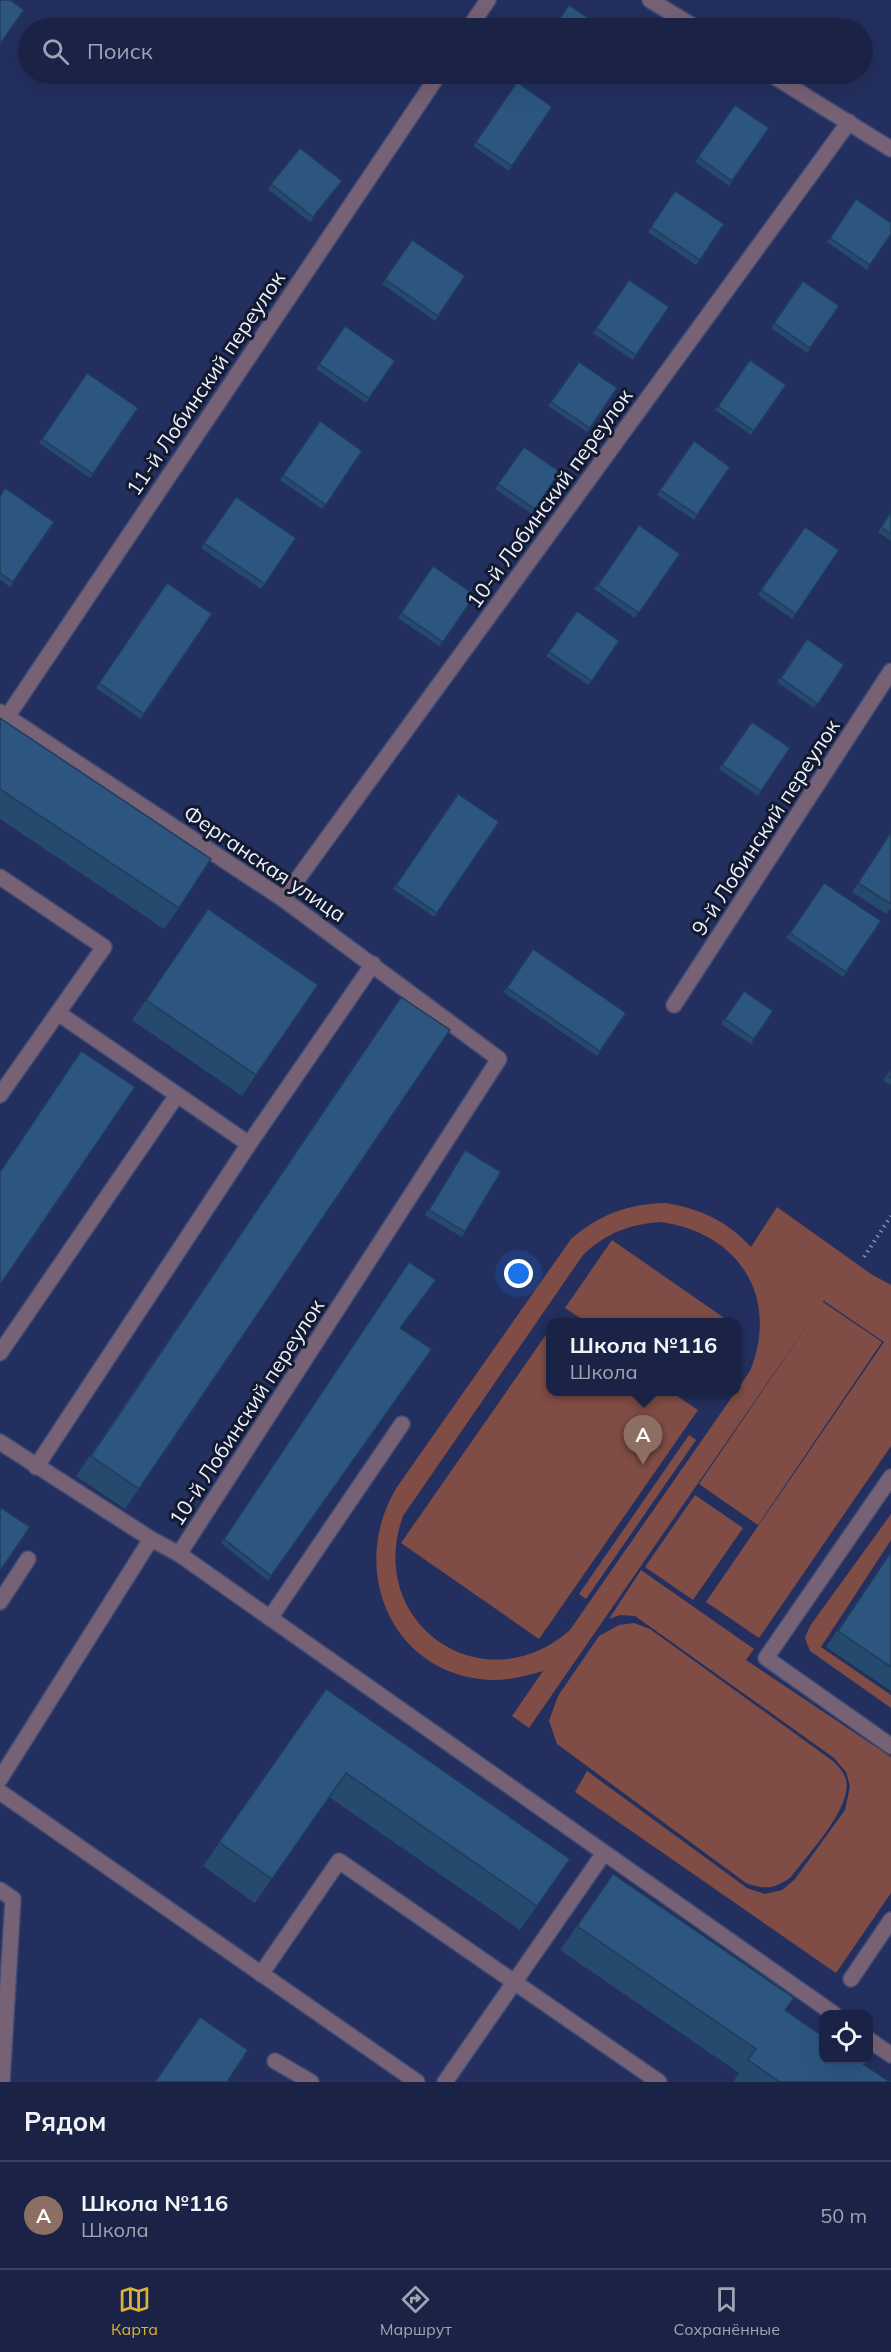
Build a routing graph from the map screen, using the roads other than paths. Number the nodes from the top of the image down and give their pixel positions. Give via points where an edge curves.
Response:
1 (488, 0) edge
2 (650, 0) edge
3 (476, 18) edge
4 (680, 18) edge
5 (432, 84) edge
6 (786, 84) edge
7 (849, 122) junction
8 (891, 149) edge
9 (891, 671) edge
10 (3, 714) edge
11 (0, 877) edge
12 (284, 899) junction
13 (373, 964) junction
14 (674, 1005) dead end
15 (58, 1013) junction
16 (499, 1059) joint
17 (0, 1095) edge
18 (177, 1095) junction
19 (249, 1144) junction
20 (0, 1353) edge
21 (402, 1424) dead end
22 (0, 1442) edge
23 (36, 1467) junction
24 (891, 1477) edge
25 (151, 1539) junction
26 (179, 1554) junction
27 (28, 1558) dead end
28 (0, 1602) edge
29 (270, 1618) junction
30 (891, 1746) edge
31 (0, 1779) edge
32 (0, 1792) edge
33 (604, 1853) junction
34 (0, 1890) edge
35 (891, 1920) edge
36 (261, 1974) junction
37 (851, 1979) dead end
38 (514, 1983) junction
39 (828, 2010) edge
40 (873, 2042) edge
41 (2, 2049) edge
42 (891, 2055) edge
43 (275, 2061) dead end
44 (2, 2082) edge
45 (310, 2082) edge
46 (417, 2082) edge
47 (445, 2082) edge
48 (659, 2082) edge

1 - 3 street
2 - 4 street
5 - 10 street, 11-й Лобинский переулок
6 - 7 street
7 - 8 street
7 - 12 street, 10-й Лобинский переулок
9 - 14 street, 9-й Лобинский переулок
10 - 12 street, Ферганская улица
11 - 15 street via 104,947
12 - 13 street, Ферганская улица
13 - 16 street, Ферганская улица
13 - 19 street
15 - 17 street
15 - 18 street
16 - 26 street, 10-й Лобинский переулок
18 - 19 street
18 - 20 street
19 - 23 street
21 - 29 street
22 - 23 street
23 - 25 street
24 - 30 street via 766,1658
25 - 26 street, 10-й Лобинский переулок
25 - 31 street, 10-й Лобинский переулок
26 - 29 street
27 - 28 street
29 - 33 street
32 - 36 street
33 - 38 street
33 - 39 street
34 - 41 street via 13,1899
35 - 37 street
36 - 38 street via 339,1862
36 - 46 street
38 - 47 street
38 - 48 street
40 - 42 street
41 - 44 street
43 - 45 street

